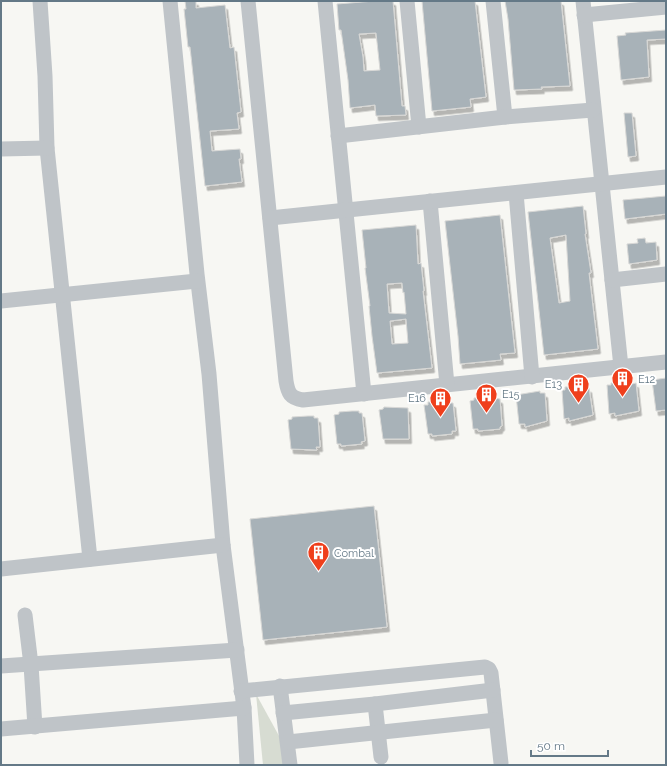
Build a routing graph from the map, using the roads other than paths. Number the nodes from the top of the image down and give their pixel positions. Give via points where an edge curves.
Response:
1 (40, 1) edge
2 (170, 1) edge
3 (248, 1) edge
4 (325, 1) edge
5 (407, 1) edge
6 (493, 1) edge
7 (666, 7) edge
8 (584, 8) edge
9 (593, 110) junction
10 (505, 117) junction
11 (419, 127) junction
12 (338, 136) junction
13 (2, 147) edge
14 (47, 148) junction
15 (666, 177) edge
16 (601, 183) junction
17 (516, 193) junction
18 (430, 201) junction
19 (346, 209) junction
20 (270, 218) junction
21 (666, 274) edge
22 (612, 280) junction
23 (197, 281) junction
24 (63, 295) junction
25 (1, 301) edge
26 (666, 362) edge
27 (621, 367) junction
28 (532, 377) junction
29 (447, 386) junction
30 (364, 394) junction
31 (222, 545) junction
32 (90, 559) junction
33 (1, 569) edge
34 (25, 615) dead end
35 (237, 650) junction
36 (31, 665) junction
37 (1, 666) edge
38 (280, 686) junction
39 (493, 690) junction
40 (241, 691) junction
41 (375, 704) junction
42 (244, 708) junction
43 (283, 713) junction
44 (496, 720) junction
45 (35, 727) junction
46 (1, 729) edge
47 (378, 731) junction
48 (288, 742) junction
49 (499, 744) junction
50 (483, 745) dead end
51 (381, 757) dead end
52 (501, 763) dead end
53 (247, 765) edge
54 (290, 765) edge

1 - 14 street
2 - 23 street
3 - 20 street
4 - 12 street
5 - 11 street
6 - 10 street
7 - 8 street
8 - 9 street
9 - 10 street
9 - 16 street
10 - 11 street
11 - 12 street
12 - 19 street
13 - 14 street
14 - 24 street
15 - 16 street
16 - 17 street
16 - 22 street
17 - 18 street
17 - 28 street
18 - 19 street
18 - 29 street
19 - 20 street
19 - 30 street
20 - 30 street via 288,391 295,399 303,400
21 - 22 street
22 - 27 street
23 - 24 street
23 - 31 street via 209,374
24 - 25 street
24 - 32 street
26 - 27 street
27 - 28 street
28 - 29 street
29 - 30 street
31 - 32 street
31 - 35 street
32 - 33 street
34 - 36 street
35 - 36 street
35 - 40 street
36 - 37 street
36 - 45 street
38 - 39 street via 485,667 491,673
38 - 40 street
38 - 43 street
39 - 41 street
39 - 44 street
40 - 42 street
41 - 43 street
41 - 47 street
42 - 45 street
42 - 53 street
43 - 48 street
44 - 47 street
44 - 49 street
45 - 46 street
47 - 48 street
47 - 51 street
48 - 54 street
49 - 50 street
49 - 52 street

